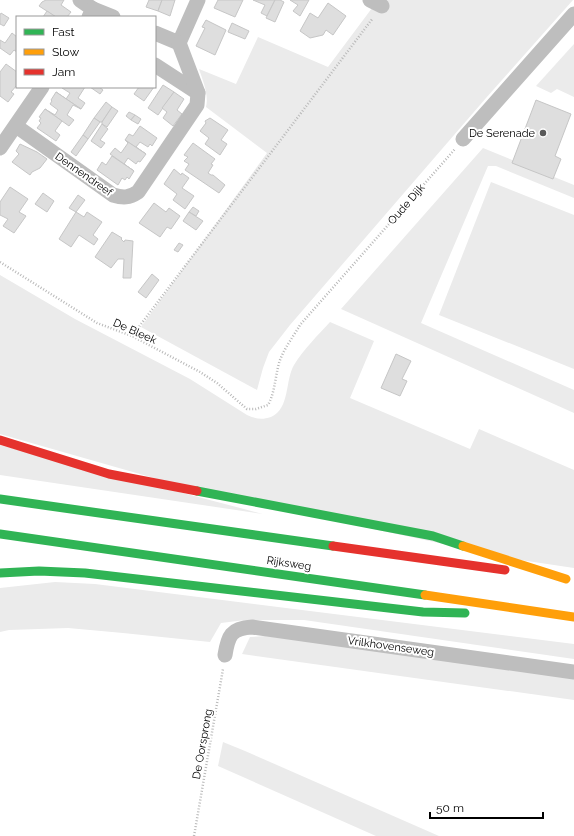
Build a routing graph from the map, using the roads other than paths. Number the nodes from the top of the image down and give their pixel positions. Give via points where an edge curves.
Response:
1 (80, 0) edge
2 (198, 0) edge
3 (91, 13) edge
4 (574, 14) edge
5 (108, 16) edge
6 (156, 33) edge
7 (179, 43) junction
8 (156, 66) edge
9 (41, 88) edge
10 (198, 93) junction
11 (16, 126) junction
12 (463, 139) road end
13 (0, 148) edge
14 (0, 440) edge
15 (0, 499) edge
16 (0, 534) edge
17 (0, 573) edge
18 (570, 579) edge
19 (562, 615) junction
20 (574, 616) edge
21 (225, 655) road end
22 (574, 672) edge

1 - 3 street
2 - 7 street
3 - 5 street
4 - 12 street
6 - 7 street
7 - 10 street
8 - 10 street
9 - 11 street
10 - 11 street, Dennendreef via 197,105 138,192 130,197 113,195
11 - 13 street
14 - 18 highway via 109,474 433,536
15 - 18 highway, Rijksweg
16 - 19 highway, Rijksweg
17 - 19 highway via 85,573 423,612
19 - 20 highway, Rijksweg
21 - 22 street, Vrilkhovenseweg via 231,635 236,630 252,627

